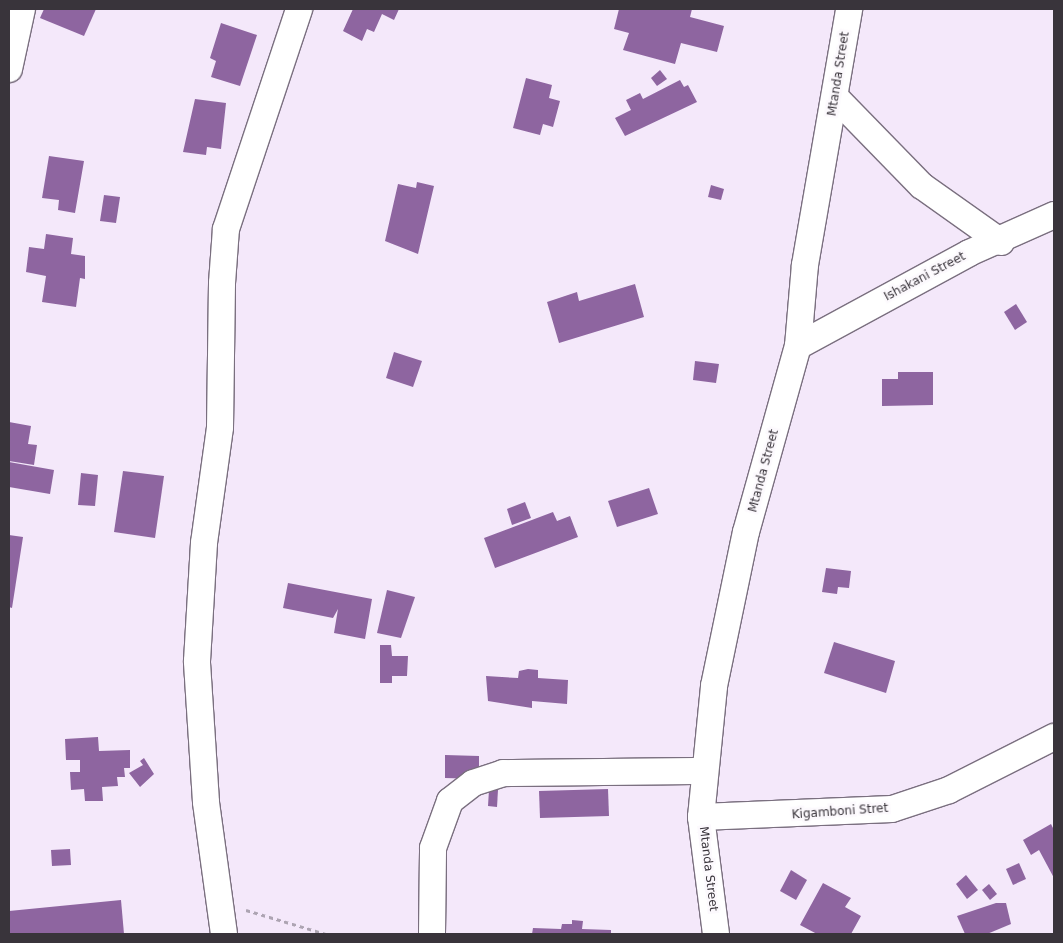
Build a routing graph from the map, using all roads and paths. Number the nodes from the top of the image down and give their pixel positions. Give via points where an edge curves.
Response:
1 (299, 9) edge
2 (849, 9) edge
3 (16, 22) edge
4 (9, 69) edge
5 (835, 97) junction
6 (1054, 215) edge
7 (1000, 242) junction
8 (798, 346) junction
9 (1054, 737) edge
10 (704, 771) junction
11 (701, 817) junction
12 (217, 900) junction
13 (224, 934) edge
14 (326, 934) edge
15 (432, 934) edge
16 (716, 934) edge

1 - 12 street via 226,238 220,427 204,543 197,662
2 - 5 street, Mtanda Street
3 - 4 street
5 - 7 street via 922,186
5 - 8 street, Mtanda Street via 805,265
6 - 7 street, Ishakani Street
7 - 8 street, Ishakani Street via 969,253
8 - 10 street, Mtanda Street via 726,617
9 - 11 street, Kigamboni Stret via 949,790 892,809
10 - 11 street, Mtanda Street
10 - 15 street via 503,773 473,783 450,801 433,848
11 - 16 street, Mtanda Street
12 - 13 street
12 - 14 path

